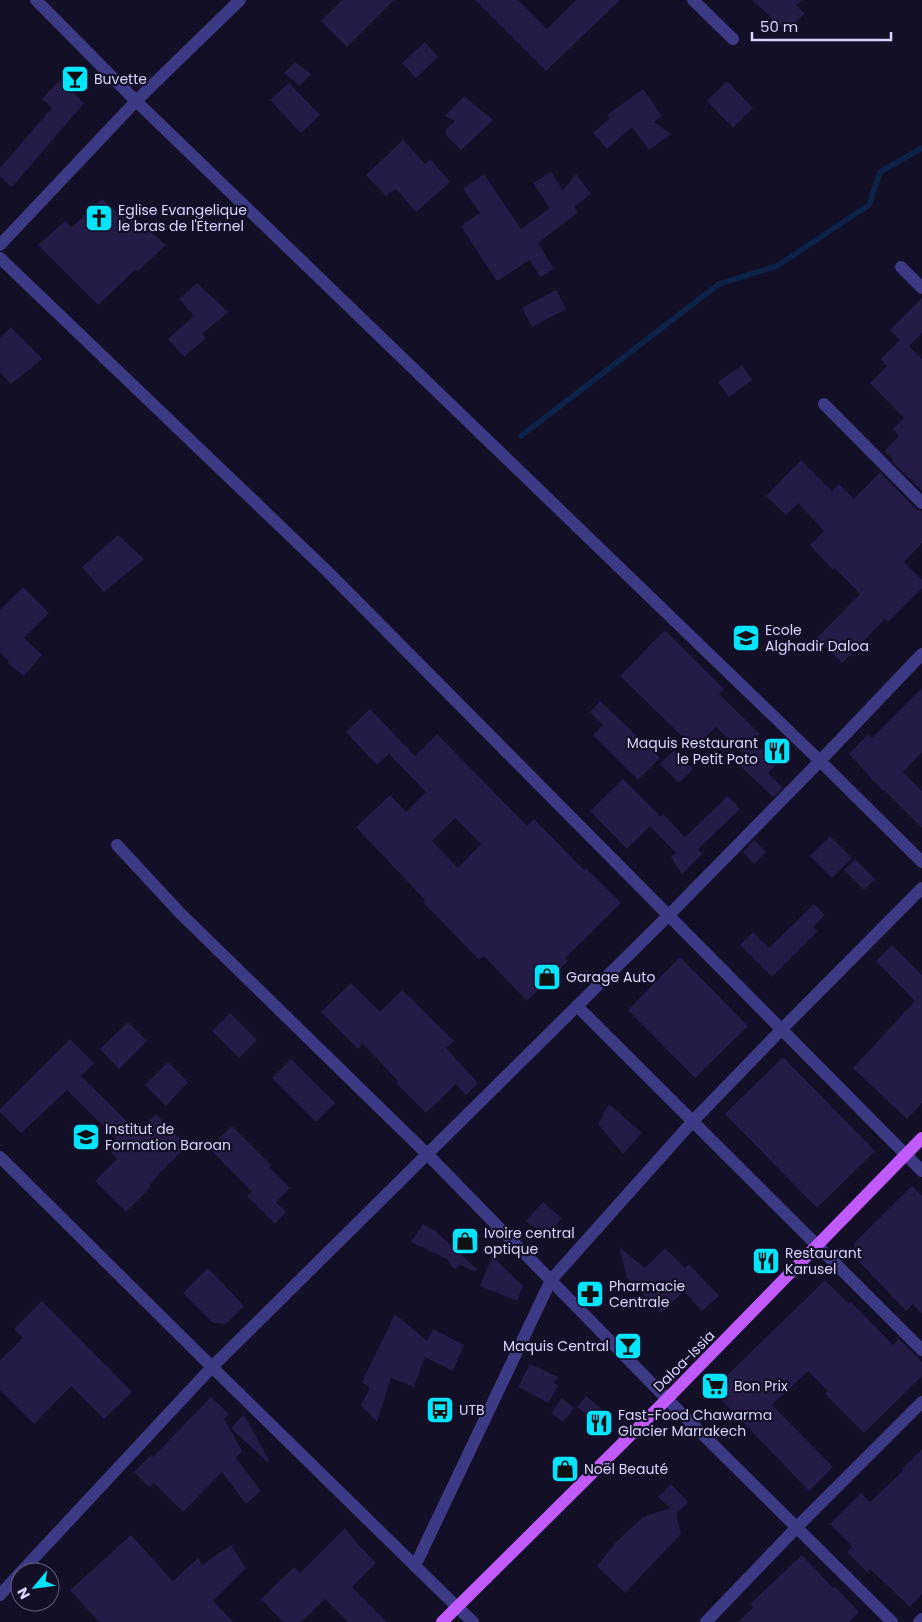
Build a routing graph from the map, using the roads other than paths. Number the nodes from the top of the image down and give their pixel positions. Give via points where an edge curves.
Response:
1 (36, 0) edge
2 (240, 0) edge
3 (693, 0) edge
4 (733, 39) dead end
5 (136, 101) junction
6 (0, 245) edge
7 (0, 258) edge
8 (901, 267) dead end
9 (922, 288) edge
10 (824, 404) dead end
11 (922, 503) edge
12 (922, 654) edge
13 (820, 760) junction
14 (117, 845) dead end
15 (922, 862) edge
16 (922, 888) edge
17 (668, 916) junction
18 (577, 1006) junction
19 (781, 1030) junction
20 (693, 1121) junction
21 (922, 1138) edge
22 (906, 1154) junction
23 (428, 1155) junction
24 (0, 1157) edge
25 (922, 1171) edge
26 (817, 1246) junction
27 (551, 1280) junction
28 (922, 1350) edge
29 (212, 1367) junction
30 (667, 1399) junction
31 (922, 1402) edge
32 (797, 1527) junction
33 (30, 1562) edge
34 (415, 1566) junction
35 (10, 1584) edge
36 (0, 1595) edge
37 (457, 1606) junction
38 (442, 1622) edge
39 (472, 1622) edge
40 (706, 1622) edge
41 (892, 1622) edge

1 - 5 street
2 - 5 street
3 - 4 street
5 - 6 street
5 - 13 street
7 - 17 street via 328,572
8 - 9 street
10 - 11 street
12 - 13 street
13 - 15 street
13 - 17 street
14 - 23 street via 180,913
16 - 19 street
17 - 18 street
17 - 19 street
18 - 20 street
18 - 23 street
19 - 20 street
19 - 22 street
20 - 26 street
20 - 27 street
21 - 22 main road, Daloa-Issia
22 - 25 street
22 - 26 main road, Daloa-Issia
23 - 27 street
23 - 29 street
24 - 29 street
26 - 28 street
26 - 30 main road, Daloa-Issia
27 - 30 street
27 - 34 street
29 - 33 street
29 - 34 street
30 - 32 street
30 - 37 main road, Daloa-Issia
31 - 32 street
32 - 40 street
32 - 41 street
34 - 37 street
35 - 36 street
37 - 38 main road, Daloa-Issia
37 - 39 street

